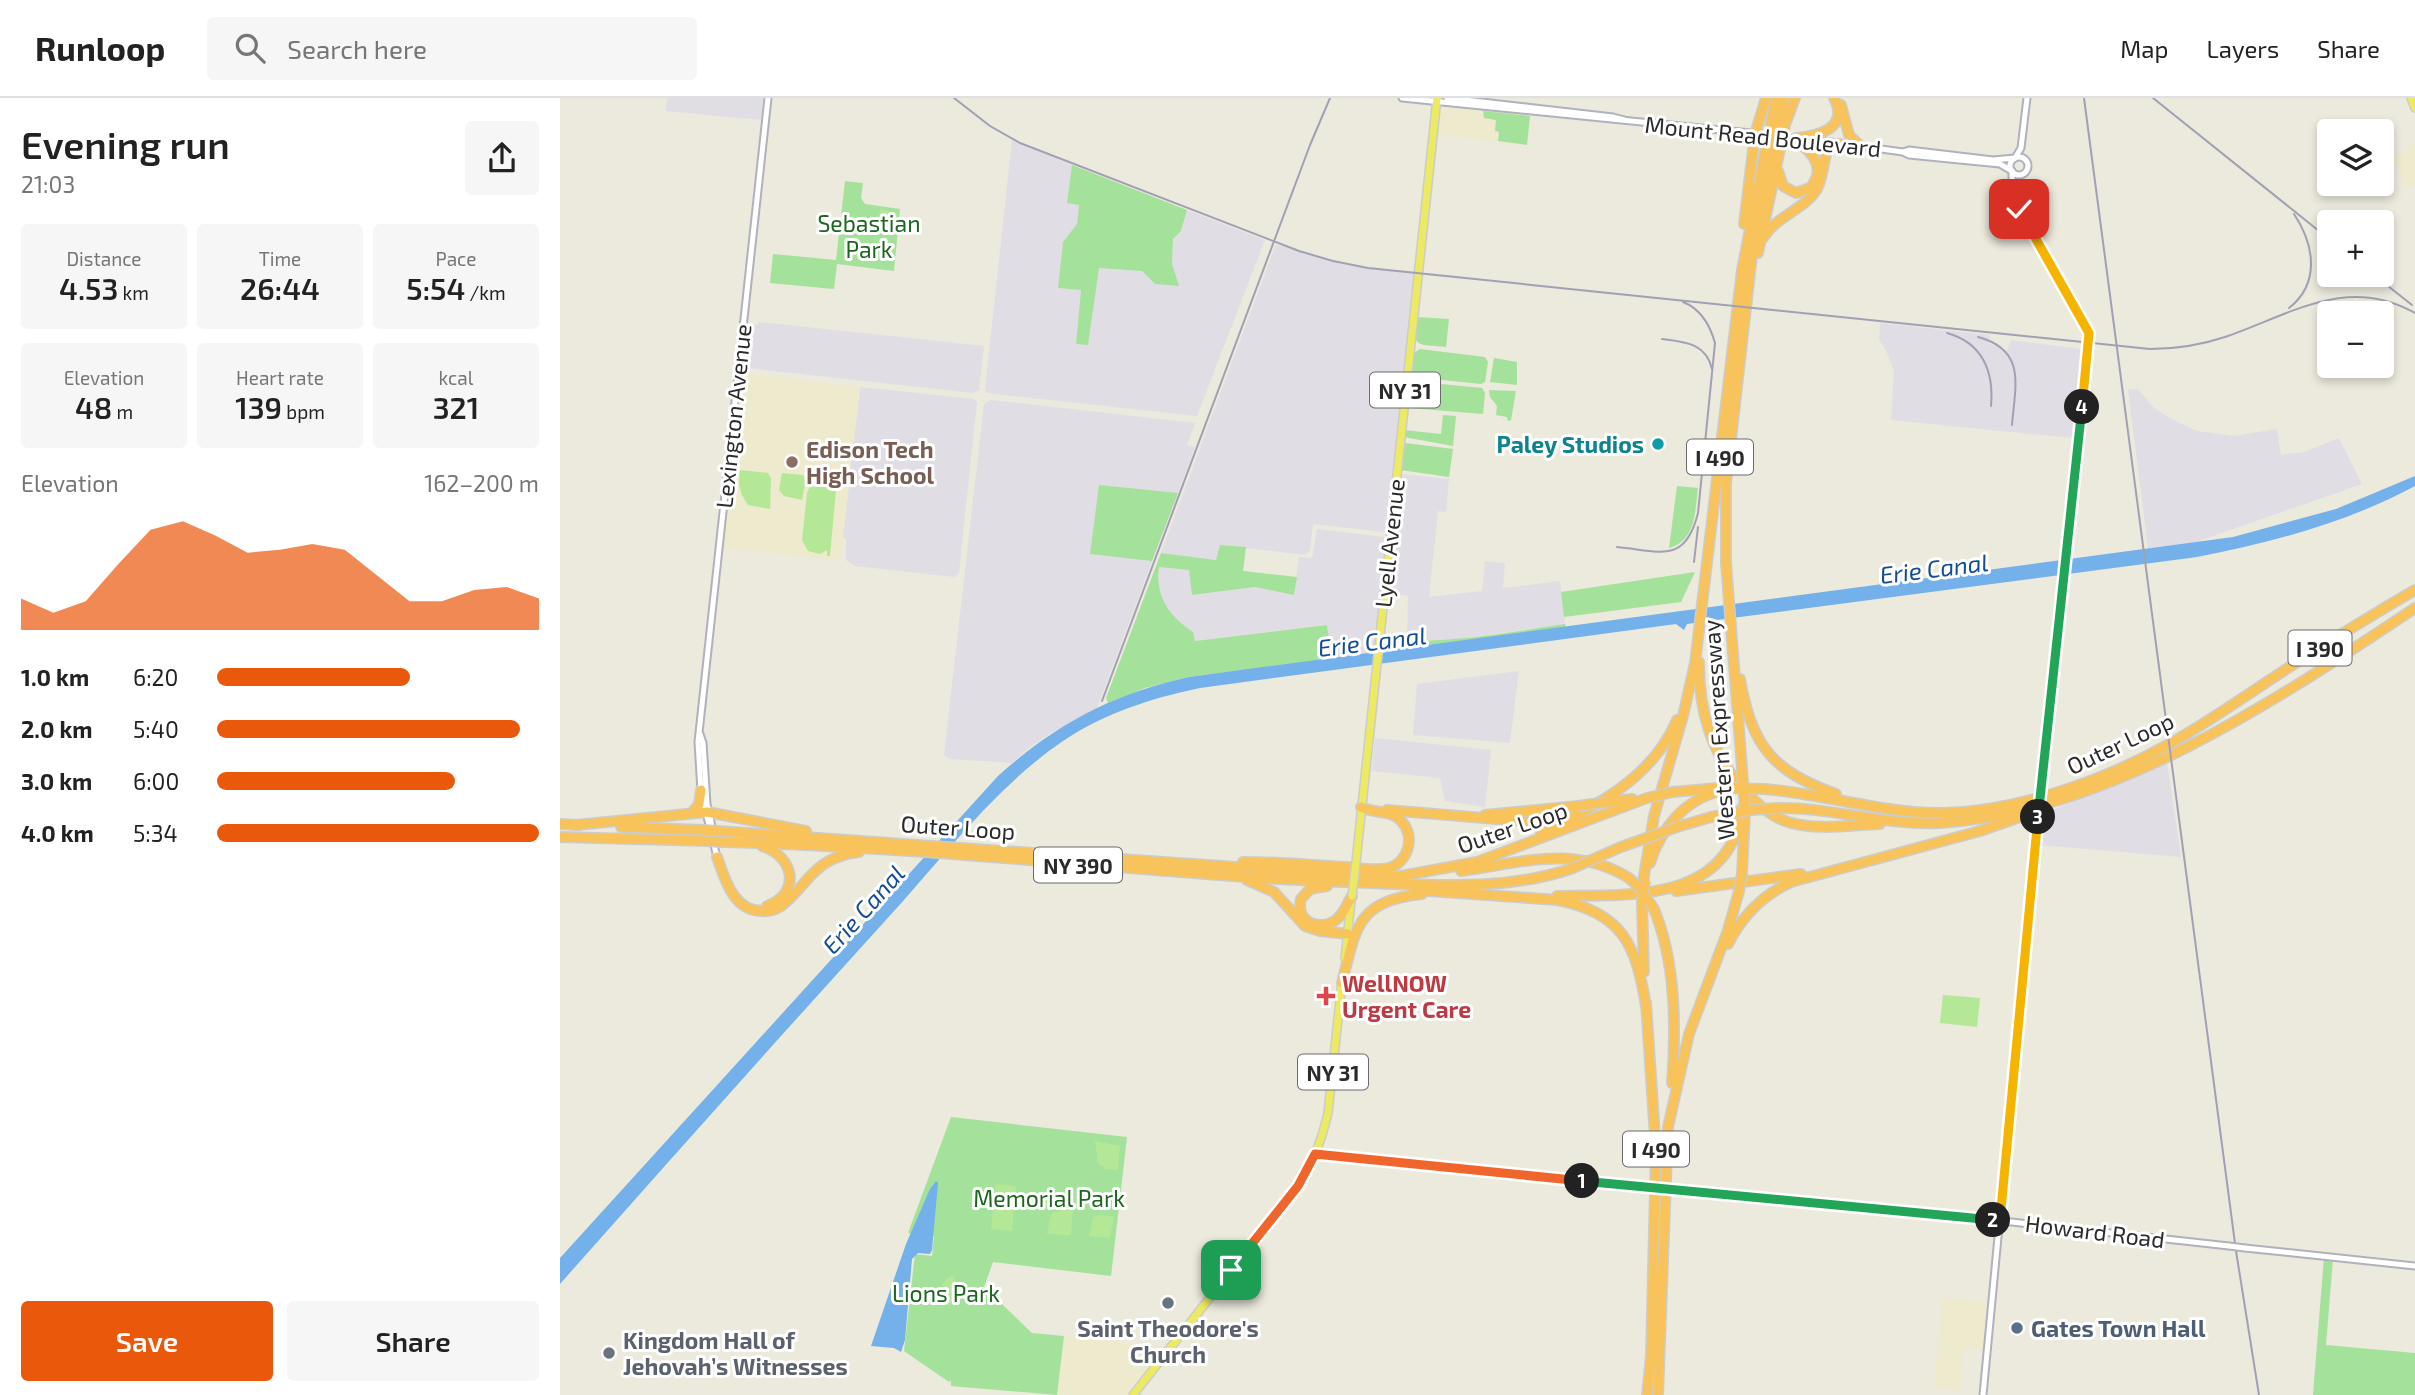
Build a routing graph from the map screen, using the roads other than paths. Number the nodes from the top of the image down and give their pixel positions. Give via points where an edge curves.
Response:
1 (768, 98) edge
2 (1402, 98) edge
3 (1447, 98) edge
4 (1766, 98) edge
5 (1776, 98) edge
6 (1784, 98) edge
7 (1793, 98) edge
8 (1837, 98) edge
9 (2027, 98) edge
10 (2412, 98) edge
11 (1437, 100) edge
12 (2415, 108) edge
13 (1624, 120) junction
14 (1778, 124) junction
15 (2023, 133) junction
16 (1755, 134) junction
17 (1783, 136) junction
18 (1796, 138) junction
19 (1840, 144) junction
20 (1860, 146) junction
21 (1773, 148) junction
22 (1903, 152) junction
23 (2015, 158) junction
24 (2025, 160) junction
25 (2012, 173) junction
26 (2022, 175) junction
27 (2015, 198) junction
28 (1757, 256) junction
29 (1740, 317) junction
30 (2415, 588) edge
31 (2413, 610) edge
32 (1731, 628) junction
33 (1700, 632) junction
34 (1693, 671) junction
35 (700, 734) junction
36 (1721, 789) junction
37 (701, 790) junction
38 (1647, 797) junction
39 (2062, 800) junction
40 (1868, 804) junction
41 (1361, 807) junction
42 (1743, 808) junction
43 (1590, 809) junction
44 (707, 812) junction
45 (689, 814) junction
46 (1452, 815) junction
47 (1905, 822) junction
48 (560, 824) edge
49 (576, 825) junction
50 (560, 837) edge
51 (859, 839) junction
52 (736, 842) junction
53 (892, 851) junction
54 (1493, 856) junction
55 (718, 857) junction
56 (1193, 863) junction
57 (1837, 868) junction
58 (1204, 874) junction
59 (1401, 876) junction
60 (1644, 881) junction
61 (1327, 884) junction
62 (1660, 891) junction
63 (1446, 892) junction
64 (1352, 896) junction
65 (1524, 897) junction
66 (1348, 934) junction
67 (1342, 984) junction
68 (1706, 990) junction
69 (1646, 1006) junction
70 (1668, 1127) junction
71 (1315, 1154) junction
72 (2000, 1220) junction
73 (2415, 1266) edge
74 (1133, 1395) edge
75 (1647, 1395) edge
76 (1658, 1395) edge
77 (1983, 1395) edge

1 - 35 main road, Lexington Avenue
2 - 11 main road, Mount Read Boulevard
3 - 13 main road, Mount Read Boulevard
4 - 16 highway
5 - 14 highway, Western Expressway / I 490
6 - 14 highway, Western Expressway / I 490
7 - 14 highway
8 - 18 highway via 1837,120 1832,128
8 - 20 highway via 1848,133
9 - 15 main road
10 - 12 main road
11 - 13 main road, Mount Read Boulevard
11 - 41 main road, Lyell Avenue / NY 31
13 - 16 main road, Mount Read Boulevard
14 - 21 highway, bridge
14 - 21 highway, Western Expressway / I 490, bridge
15 - 23 main road
15 - 24 main road
16 - 17 main road, Mount Read Boulevard
16 - 29 highway via 1739,270
17 - 18 main road, Mount Read Boulevard
17 - 21 highway via 1802,144 1814,157 1818,174 1810,188 1793,192 1781,184
18 - 19 main road, Mount Read Boulevard
19 - 20 main road, Mount Read Boulevard
19 - 28 highway via 1826,151 1816,191 1771,227
20 - 22 main road, Mount Read Boulevard
21 - 28 highway
21 - 29 highway, Western Expressway / I 490
22 - 23 main road, Mount Read Boulevard
22 - 25 main road, Mount Read Boulevard via 1991,163
23 - 24 main road
23 - 25 main road
24 - 26 main road
25 - 26 main road
25 - 27 main road
26 - 27 main road via 2016,182
27 - 72 main road, bridge via 2089,335
28 - 29 highway
29 - 32 highway, Western Expressway / I 490 via 1726,483
29 - 33 highway, Western Expressway / I 490
30 - 40 highway, Outer Loop / I 390 via 2174,742 2108,772 2032,800 1985,809 1923,813
31 - 39 highway, Outer Loop / I 390 via 2286,692 2222,727
32 - 40 highway via 1747,712 1765,751 1784,769 1818,788
32 - 42 highway, Western Expressway / I 490, bridge
33 - 34 highway, Western Expressway / I 490
33 - 47 highway via 1699,684 1707,728 1725,766 1755,801 1776,817 1800,825
34 - 43 highway via 1680,713 1660,752 1629,782
34 - 60 highway, Western Expressway / I 490 via 1654,816
35 - 37 main road, Lexington Avenue
35 - 44 main road, Lexington Avenue
36 - 38 highway, Outer Loop / NY 390, bridge
36 - 40 highway, Outer Loop / I 390, bridge via 1798,792
36 - 60 highway via 1677,815 1657,843
37 - 44 main road, Lexington Avenue
37 - 45 highway via 699,805
38 - 46 highway, bridge
38 - 54 highway, Outer Loop / NY 390
39 - 47 highway, Outer Loop / I 390 via 1970,820
39 - 57 highway via 1980,831
41 - 46 highway
41 - 56 highway via 1395,816 1406,826 1409,846 1395,865
41 - 64 main road, Lyell Avenue / NY 31, bridge
42 - 62 highway via 1735,837 1718,863 1696,879
42 - 68 highway, Western Expressway / I 490, bridge via 1739,891
43 - 46 highway via 1533,822
43 - 54 highway
44 - 45 highway
44 - 51 highway
44 - 55 main road, Lexington Avenue
45 - 49 highway
47 - 61 highway, Outer Loop / NY 390, bridge via 1814,809 1751,810 1677,827 1544,877 1456,885
48 - 49 highway, Outer Loop / NY 390
49 - 51 highway, Outer Loop / NY 390, bridge
50 - 52 highway, Outer Loop / NY 390, bridge
51 - 56 highway, Outer Loop / NY 390
52 - 53 highway, Outer Loop / NY 390
52 - 55 highway via 768,848 783,858 790,880 780,900 762,907 742,901
53 - 55 highway via 853,853 831,860 784,905 764,911 736,900
53 - 58 highway, Outer Loop / NY 390
54 - 59 highway, Outer Loop / NY 390
56 - 59 highway, Outer Loop / NY 390
57 - 62 highway
57 - 68 highway via 1791,882 1754,906 1731,937
58 - 61 highway, Outer Loop / NY 390
58 - 66 highway via 1261,885 1278,896 1305,926
59 - 70 highway, bridge via 1564,858 1612,867 1640,888 1654,909 1663,936 1674,1007
60 - 69 highway, Western Expressway / I 490, bridge
61 - 63 highway
61 - 64 highway via 1310,889 1301,899 1300,912 1311,924 1325,925 1338,918
62 - 65 highway
63 - 65 highway
63 - 67 highway via 1401,897 1373,909 1357,929
64 - 66 main road, Lyell Avenue / NY 31
65 - 69 highway via 1578,904 1606,918 1636,957
66 - 67 main road, Lyell Avenue / NY 31
67 - 71 main road, Lyell Avenue / NY 31 via 1328,1113
68 - 70 highway, Western Expressway / I 490 via 1687,1043
69 - 75 highway, Western Expressway / I 490 via 1656,1151
70 - 76 highway, Western Expressway / I 490
71 - 72 main road, Howard Road, bridge
71 - 74 main road, NY 31 via 1298,1186
72 - 73 main road, Howard Road, bridge
72 - 77 main road

